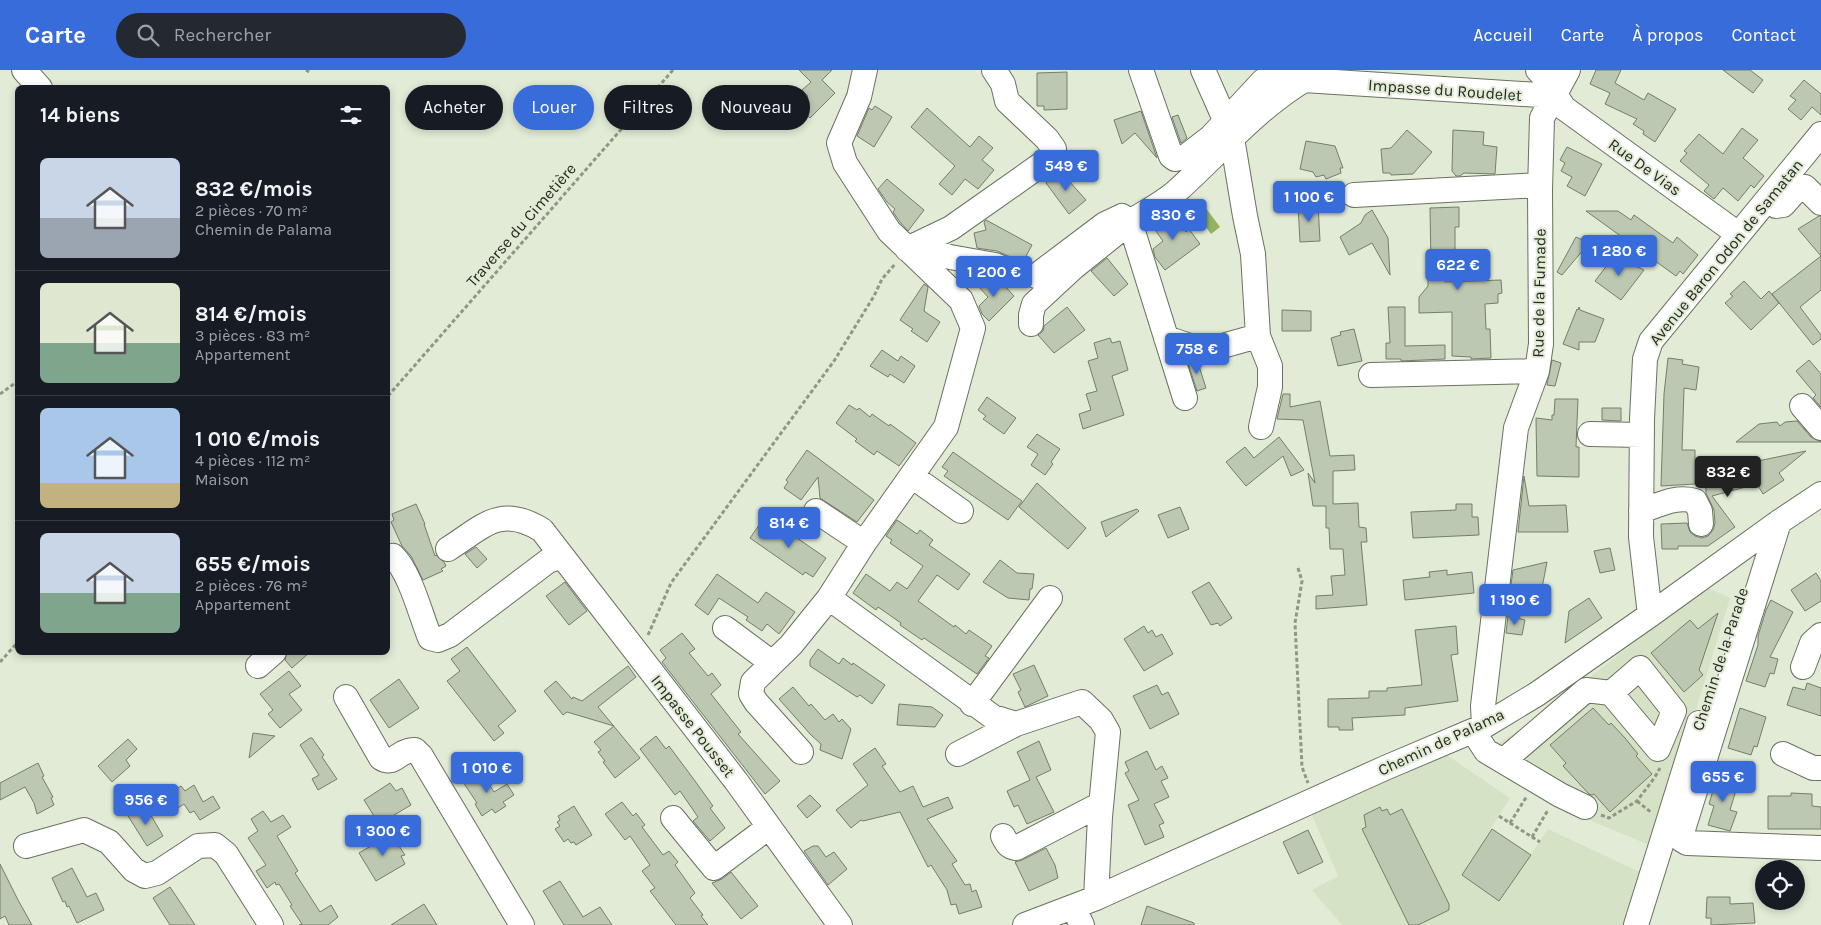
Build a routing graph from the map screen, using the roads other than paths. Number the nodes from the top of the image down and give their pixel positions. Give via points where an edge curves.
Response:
1 (24, 70) edge
2 (865, 70) edge
3 (994, 70) edge
4 (1141, 70) edge
5 (1203, 70) edge
6 (1538, 70) edge
7 (1568, 70) edge
8 (1312, 75) edge
9 (37, 85) edge
10 (1555, 96) junction
11 (1229, 130) junction
12 (1821, 134) edge
13 (1540, 185) junction
14 (1354, 196) dead end
15 (1766, 200) junction
16 (1821, 203) edge
17 (1130, 222) junction
18 (1738, 234) junction
19 (911, 247) junction
20 (1031, 324) dead end
21 (1258, 336) junction
22 (1166, 338) junction
23 (1537, 371) junction
24 (1371, 375) dead end
25 (1185, 398) dead end
26 (1802, 406) dead end
27 (1261, 427) dead end
28 (1821, 428) edge
29 (1590, 434) dead end
30 (1642, 435) junction
31 (912, 477) junction
32 (1818, 503) edge
33 (816, 511) dead end
34 (961, 511) dead end
35 (1641, 511) junction
36 (1779, 522) junction
37 (1701, 524) dead end
38 (1760, 535) junction
39 (864, 544) junction
40 (448, 549) dead end
41 (562, 556) junction
42 (390, 557) edge
43 (829, 598) junction
44 (1050, 598) dead end
45 (1650, 615) junction
46 (725, 628) dead end
47 (1821, 635) edge
48 (772, 663) junction
49 (1803, 667) dead end
50 (1612, 693) junction
51 (346, 697) dead end
52 (972, 704) junction
53 (1016, 724) junction
54 (1478, 728) junction
55 (801, 752) dead end
56 (958, 754) dead end
57 (1783, 754) dead end
58 (1503, 761) junction
59 (1821, 768) edge
60 (1102, 804) junction
61 (1584, 807) road end
62 (673, 818) dead end
63 (769, 827) junction
64 (1004, 836) dead end
65 (26, 846) dead end
66 (1821, 848) edge
67 (1096, 898) junction
68 (1078, 916) edge
69 (271, 925) edge
70 (522, 925) edge
71 (840, 925) edge
72 (1025, 925) edge
73 (1636, 925) edge

1 - 9 street
2 - 19 street via 859,98 839,143 845,162 888,231
3 - 19 street via 1003,84 1007,101 1054,148 1049,159 950,228
4 - 11 street via 1159,126 1175,159 1185,157 1211,137
5 - 11 street
6 - 10 street, Rue De Vias
7 - 10 street, Rue de la Fumade
8 - 10 street, Impasse du Roudelet
8 - 11 street
10 - 13 street, Rue de la Fumade via 1542,118
10 - 18 street, Rue De Vias via 1564,108
11 - 17 street via 1176,192
11 - 21 street via 1253,254
12 - 15 street, Avenue Baron Odon de Samatan
13 - 14 street
13 - 23 street, Rue de la Fumade via 1541,344
15 - 16 street via 1779,207 1798,187 1805,187
15 - 18 street, Avenue Baron Odon de Samatan
17 - 19 street via 1122,216 1105,224 1026,275
17 - 20 street via 1034,304
17 - 22 street
18 - 30 street, Avenue Baron Odon de Samatan via 1651,341 1645,359
19 - 31 street via 961,300 973,328 946,426
21 - 22 street via 1208,350
21 - 27 street via 1270,366 1270,387
22 - 25 street
23 - 24 street
23 - 54 street, Rue de la Fumade via 1516,428 1484,706
26 - 28 street
29 - 30 street
30 - 35 street, Avenue Baron Odon de Samatan
31 - 34 street
31 - 39 street
32 - 36 street, Chemin de Palama
33 - 39 street
35 - 37 street via 1686,498 1695,501
35 - 45 street, Avenue Baron Odon de Samatan
36 - 38 street, Chemin de Palama
36 - 66 street via 1681,836 1687,843
38 - 45 street, Chemin de Palama
38 - 73 street, Chemin de la Parade
39 - 43 street
40 - 41 street, Impasse Pousset via 489,521 508,518 528,521 542,530
41 - 42 street via 548,561 438,640 430,638 407,577 397,560
41 - 63 street, Impasse Pousset
43 - 48 street
43 - 52 street
44 - 52 street
45 - 54 street, Chemin de Palama via 1537,694
46 - 48 street
47 - 49 street via 1812,643
48 - 55 street via 753,682 751,694
50 - 50 street via 1658,749 1674,711 1640,668
50 - 58 street via 1586,690
51 - 70 street via 381,758 393,761 405,752 415,750 421,756
52 - 53 street via 993,718
53 - 56 street
53 - 60 street via 1082,702 1090,709 1108,732
54 - 58 street via 1486,751
54 - 67 street, Chemin de Palama
57 - 59 street via 1813,768
58 - 61 street
60 - 64 street via 1016,848 1007,844
60 - 67 street
62 - 63 street via 714,868
63 - 71 street, Impasse Pousset
65 - 69 street via 84,830 110,842 134,870 145,876 157,873 198,846 215,844 226,854
67 - 68 street, Chemin de Palama
68 - 72 street, Chemin de Palama

